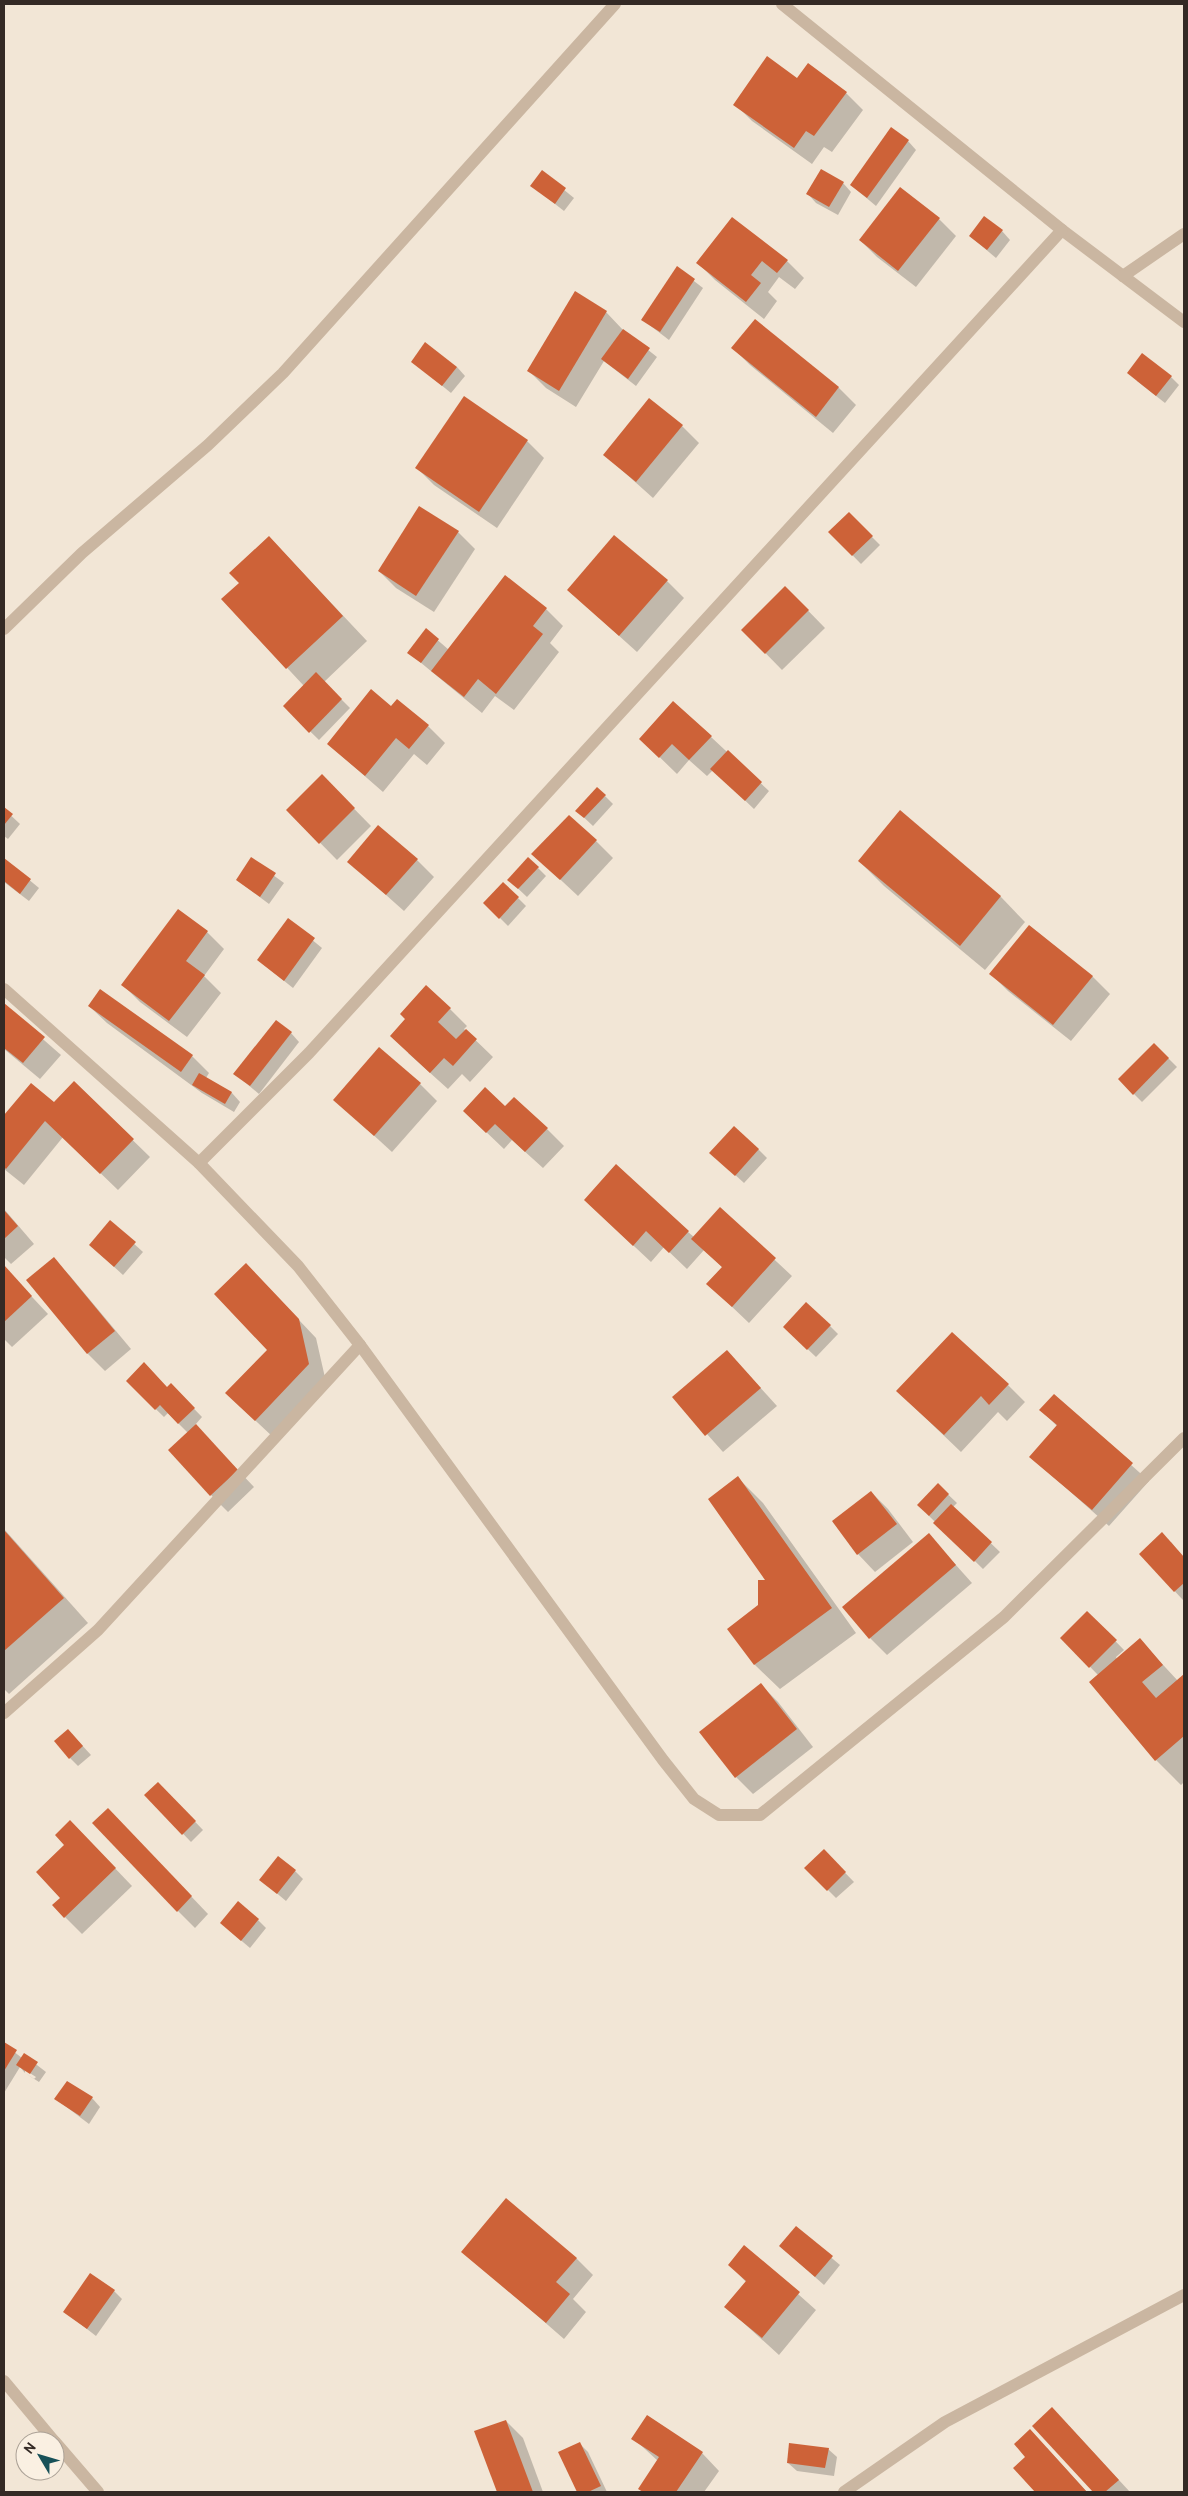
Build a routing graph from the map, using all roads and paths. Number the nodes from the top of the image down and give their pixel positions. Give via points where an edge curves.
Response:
1 (615, 4) edge
2 (782, 4) edge
3 (1062, 230) junction
4 (1184, 234) edge
5 (1123, 276) junction
6 (1184, 322) edge
7 (4, 630) edge
8 (4, 988) edge
9 (199, 1163) junction
10 (360, 1345) junction
11 (1184, 1438) edge
12 (4, 1713) edge
13 (1184, 2295) edge
14 (4, 2382) edge
15 (46, 2431) edge
16 (65, 2453) edge
17 (98, 2492) edge
18 (844, 2492) edge

1 - 7 street via 283,373 208,445 82,553
2 - 3 street
3 - 5 street
3 - 9 street via 309,1053
4 - 5 street
5 - 6 street
8 - 9 street
9 - 10 street via 298,1266
10 - 11 street via 663,1760 694,1799 718,1816 760,1815 1004,1618
10 - 12 street via 98,1630
13 - 18 street via 945,2422
14 - 15 street
16 - 17 street

